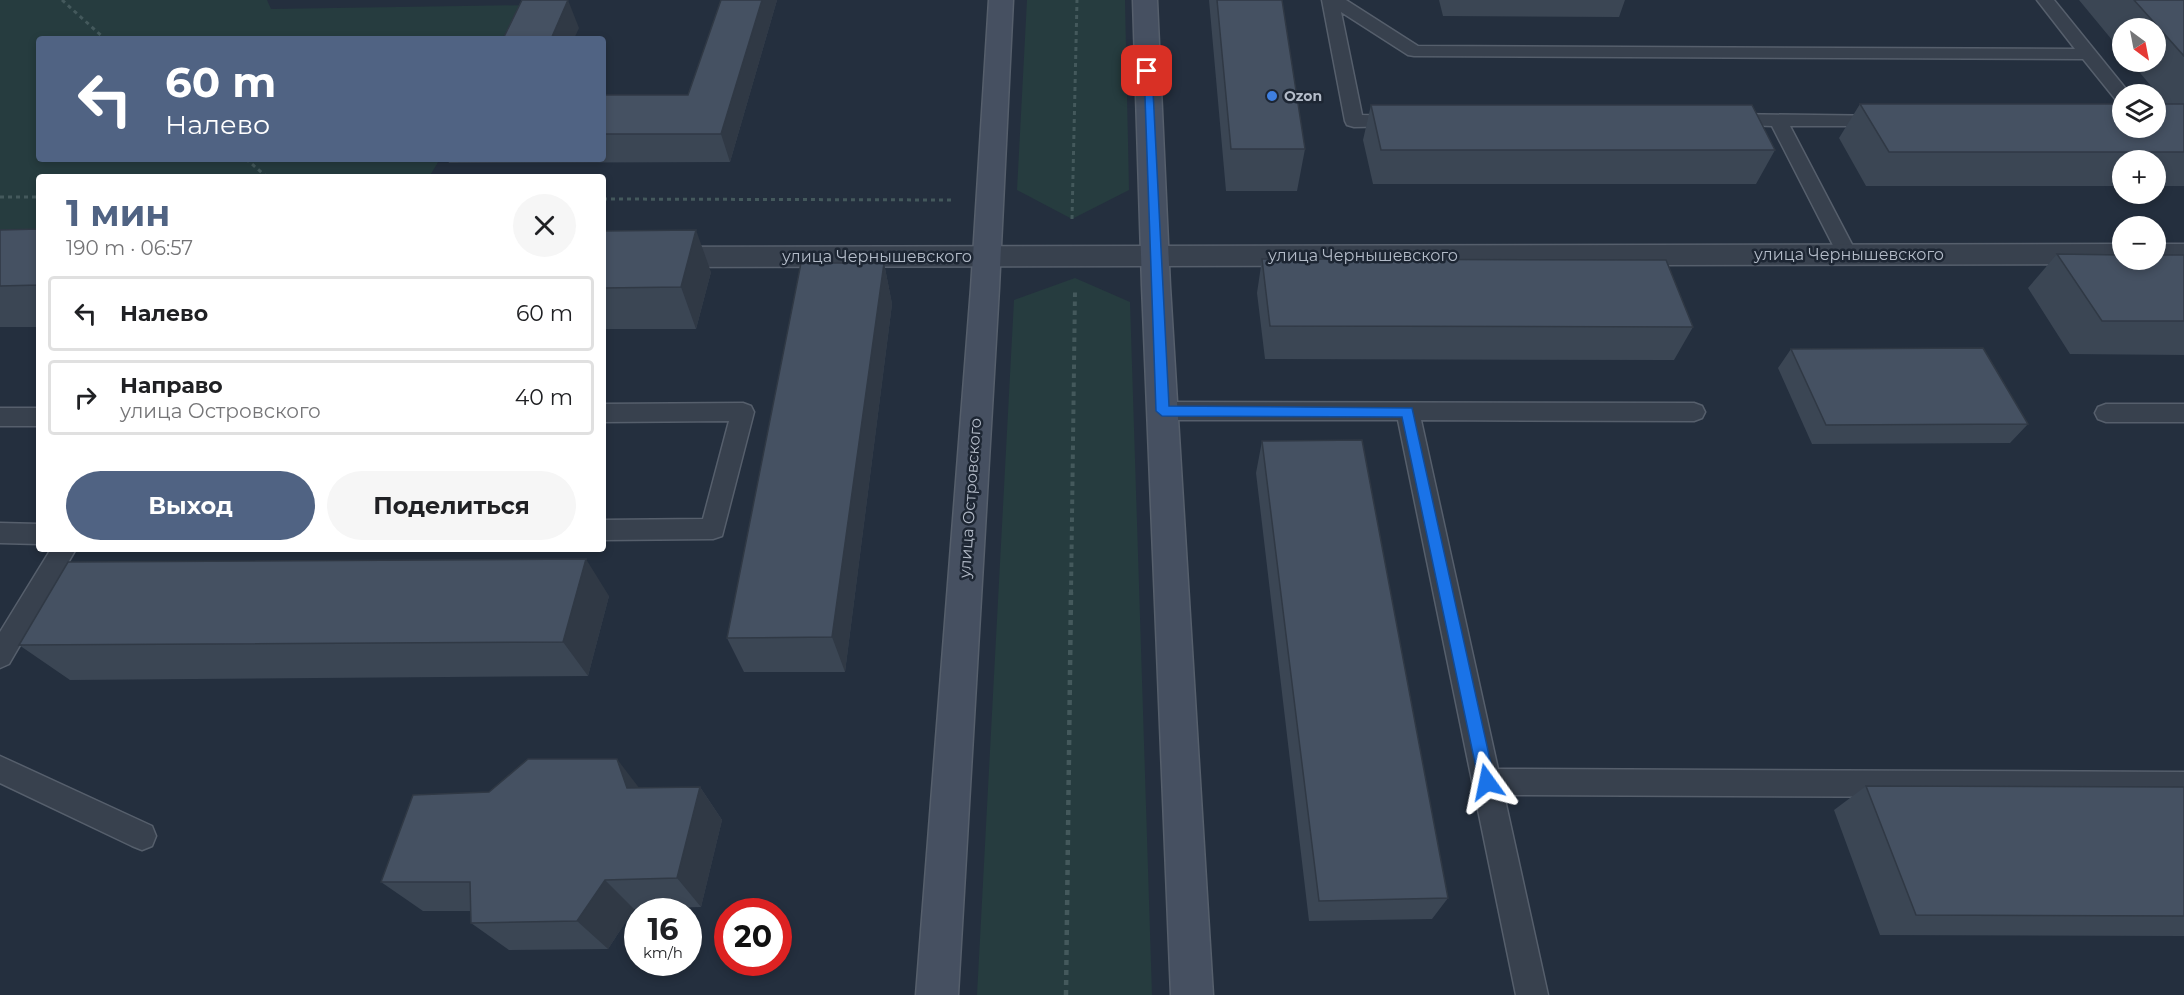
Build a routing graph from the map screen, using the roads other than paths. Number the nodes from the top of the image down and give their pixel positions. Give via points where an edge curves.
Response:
1 (1001, 0) edge
2 (1144, 0) edge
3 (1332, 0) edge
4 (2045, 0) edge
5 (2088, 54) junction
6 (2112, 84) edge
7 (1413, 120) edge
8 (1707, 120) edge
9 (1778, 120) junction
10 (1897, 120) edge
11 (1847, 254) junction
12 (2112, 254) edge
13 (2166, 254) edge
14 (2184, 254) edge
15 (987, 256) junction
16 (1155, 256) junction
17 (606, 257) edge
18 (1162, 411) junction
19 (1408, 412) junction
20 (1694, 412) dead end
21 (606, 413) edge
22 (2106, 413) dead end
23 (2184, 413) edge
24 (0, 417) edge
25 (36, 417) edge
26 (606, 530) edge
27 (0, 533) edge
28 (36, 534) edge
29 (62, 552) edge
30 (0, 656) edge
31 (0, 769) edge
32 (1487, 782) junction
33 (2184, 785) edge
34 (142, 836) dead end
35 (937, 995) edge
36 (1192, 995) edge
37 (1532, 995) edge

1 - 15 main road, улица Островского
2 - 16 main road
3 - 5 lane via 1414,51
3 - 7 lane via 1354,120
4 - 5 lane
5 - 6 lane
8 - 9 lane
9 - 10 lane
9 - 11 lane
11 - 12 street, улица Чернышевского
11 - 16 street, улица Чернышевского
13 - 14 street
15 - 16 street, улица Чернышевского
15 - 17 street, улица Чернышевского
15 - 35 main road, улица Островского
16 - 18 main road
18 - 19 lane
18 - 36 main road
19 - 20 lane
19 - 32 lane
21 - 26 lane via 743,412 713,529
22 - 23 lane
24 - 25 lane
27 - 28 lane
29 - 30 lane
31 - 34 lane
32 - 33 lane
32 - 37 lane

